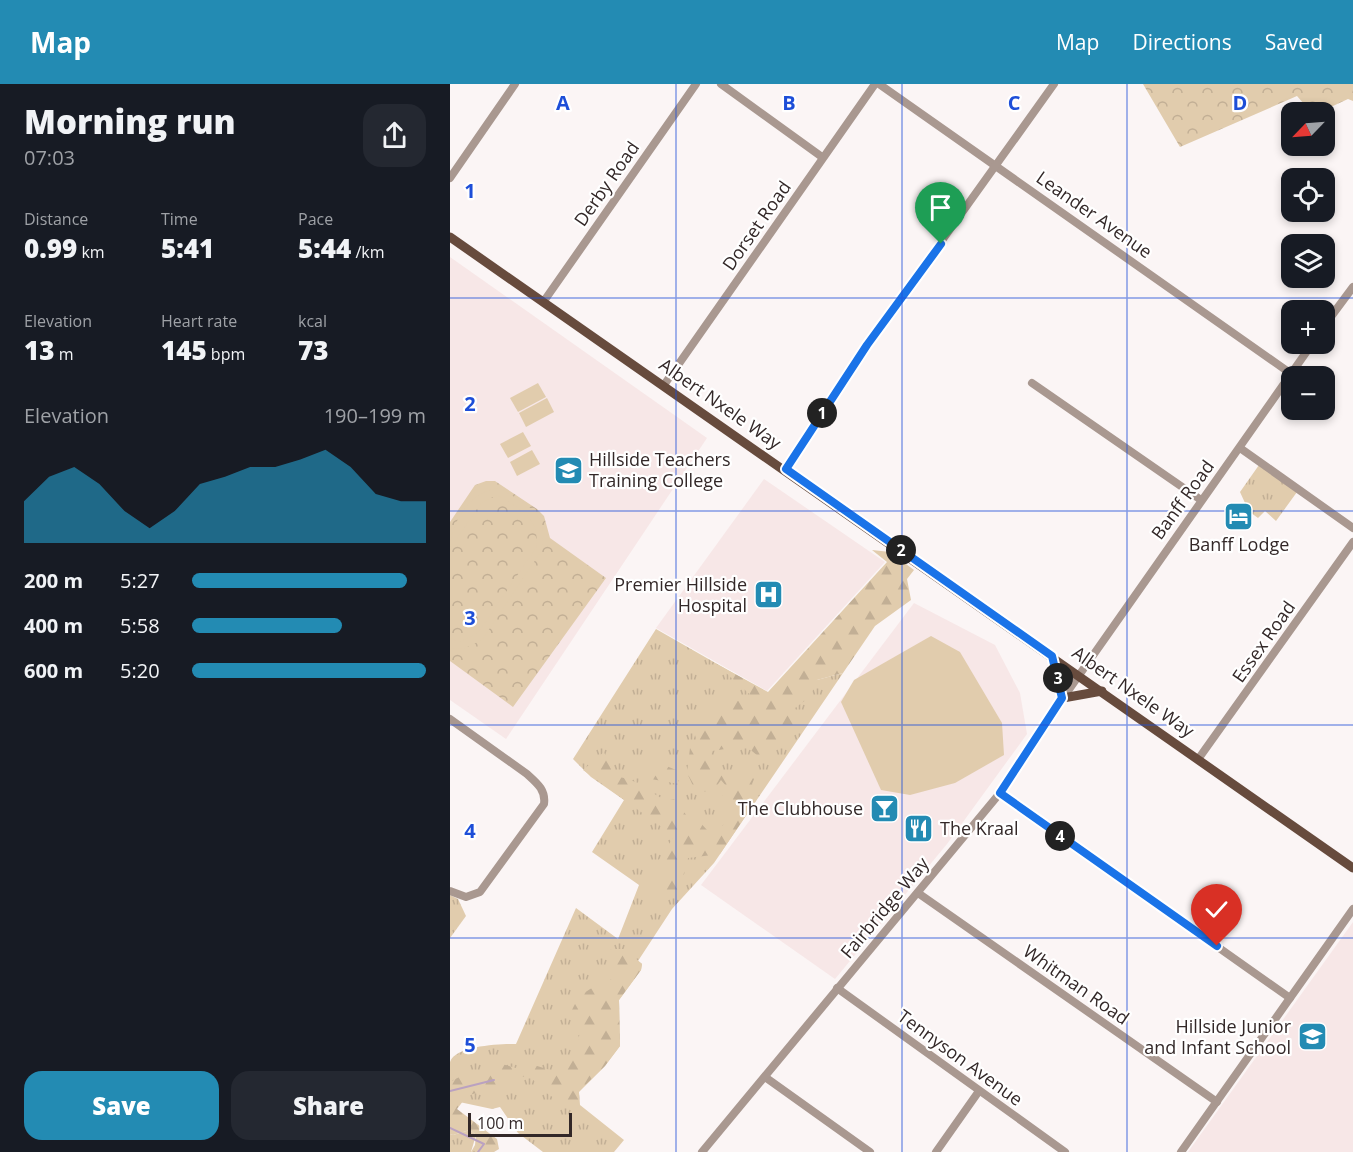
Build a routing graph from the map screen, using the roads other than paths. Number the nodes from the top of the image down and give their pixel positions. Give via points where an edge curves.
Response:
1 (515, 84) edge
2 (696, 84) edge
3 (721, 84) edge
4 (877, 84) edge
5 (1054, 84) edge
6 (822, 157) junction
7 (997, 165) junction
8 (450, 178) edge
9 (450, 237) edge
10 (1353, 287) edge
11 (544, 301) junction
12 (1335, 311) edge
13 (1304, 354) edge
14 (1295, 366) edge
15 (1281, 367) edge
16 (1032, 383) dead end
17 (664, 385) junction
18 (1281, 386) edge
19 (1240, 448) junction
20 (786, 469) junction
21 (1201, 500) junction
22 (1353, 528) edge
23 (1353, 542) edge
24 (1052, 656) junction
25 (1079, 675) junction
26 (1102, 691) junction
27 (1062, 698) junction
28 (450, 719) edge
29 (1199, 759) junction
30 (1000, 793) junction
31 (1353, 868) edge
32 (450, 891) edge
33 (918, 893) junction
34 (1353, 909) edge
35 (837, 988) junction
36 (1290, 998) junction
37 (765, 1077) junction
38 (979, 1091) junction
39 (1217, 1102) junction
40 (1062, 1151) edge
41 (702, 1152) edge
42 (870, 1152) edge
43 (936, 1152) edge
44 (1181, 1152) edge

1 - 8 street
2 - 11 street, Derby Road
3 - 6 street
4 - 6 street, Dorset Road
4 - 7 street, Leander Avenue
5 - 7 street
6 - 17 street, Dorset Road
7 - 15 street, Leander Avenue
7 - 20 street via 867,345
9 - 11 main road, Albert Nxele Way
10 - 12 street
11 - 17 main road, Albert Nxele Way
13 - 14 street, Banff Road
16 - 21 street
17 - 20 main road, Albert Nxele Way
18 - 19 street, Banff Road
19 - 21 street, Banff Road
19 - 22 street
20 - 24 main road, Albert Nxele Way
21 - 25 street, Banff Road
23 - 29 street, Essex Road
24 - 25 main road, Albert Nxele Way
24 - 27 main road
25 - 26 main road, Albert Nxele Way
25 - 27 street, Fairbridge Way
26 - 27 main road
26 - 29 main road, Albert Nxele Way
27 - 30 street, Fairbridge Way
28 - 32 street via 539,785 544,793 544,804 480,892 466,897
29 - 31 main road, Albert Nxele Way
30 - 33 street, Fairbridge Way
30 - 36 street
33 - 35 street, Fairbridge Way
33 - 39 street, Whitman Road
34 - 36 street
35 - 37 street, Fairbridge Way
35 - 38 street, Tennyson Avenue
36 - 39 street
37 - 41 street, Fairbridge Way
37 - 42 street
38 - 40 street, Tennyson Avenue
38 - 43 street
39 - 44 street

